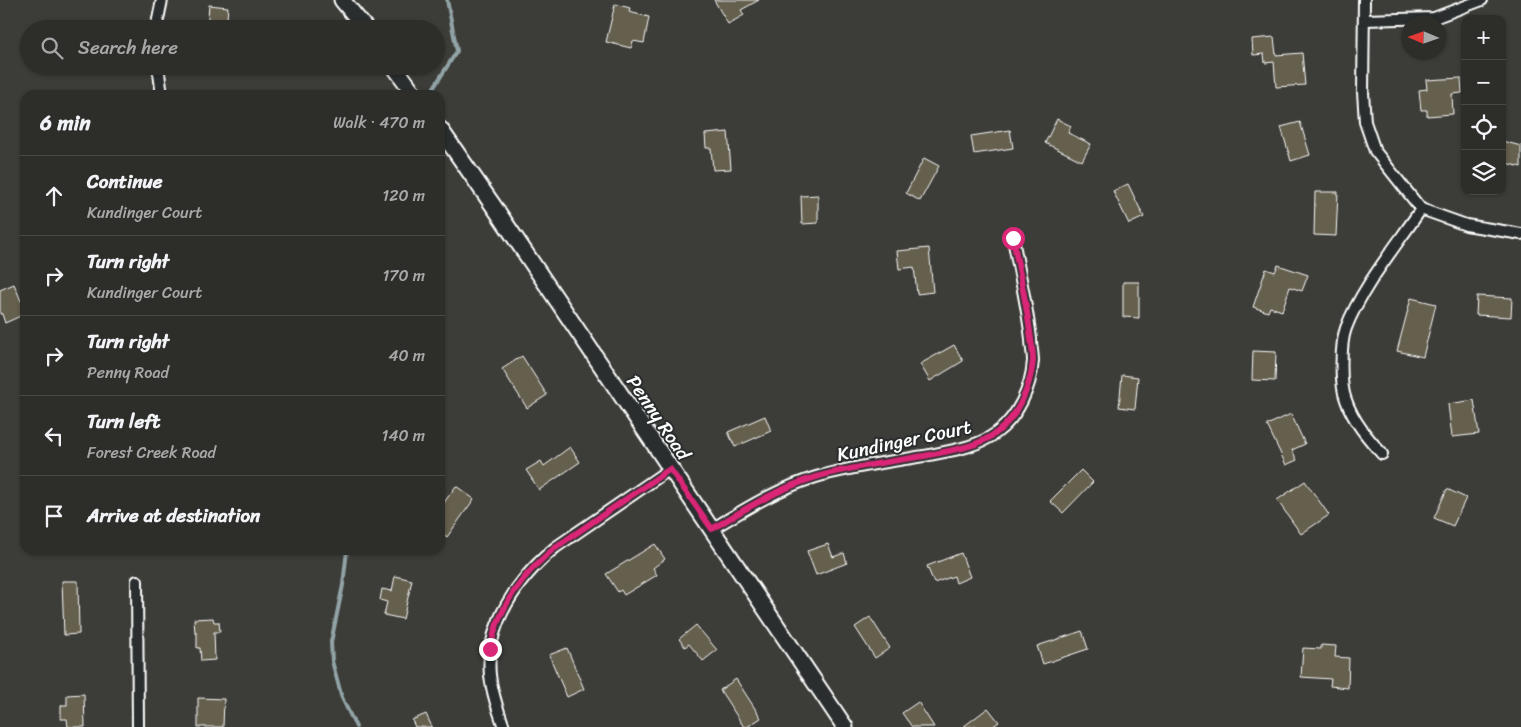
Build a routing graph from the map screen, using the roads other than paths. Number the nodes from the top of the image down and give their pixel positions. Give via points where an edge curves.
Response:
1 (162, 0) edge
2 (342, 0) edge
3 (1364, 0) edge
4 (1482, 0) edge
5 (158, 20) edge
6 (359, 20) edge
7 (1364, 20) junction
8 (159, 75) edge
9 (401, 75) edge
10 (161, 90) edge
11 (412, 90) edge
12 (445, 136) edge
13 (1421, 209) junction
14 (1521, 234) edge
15 (1013, 238) dead end
16 (1382, 454) dead end
17 (670, 469) junction
18 (712, 529) junction
19 (137, 582) dead end
20 (138, 727) edge
21 (504, 727) edge
22 (845, 727) edge

1 - 5 street
2 - 6 street
3 - 7 street
4 - 7 street via 1434,18
7 - 13 street via 1365,122 1375,151
8 - 10 street
9 - 11 street
12 - 17 street, Penny Road
13 - 14 street via 1466,225
13 - 16 street via 1361,298 1345,330 1341,367 1345,400 1360,428
15 - 18 street, Kundinger Court via 1029,320 1033,360 1027,389 1005,425 982,441 955,450 815,477 779,491
17 - 18 street, Penny Road
17 - 21 street via 556,547 524,577 497,622 490,649 490,674
18 - 22 street, Penny Road
19 - 20 street

